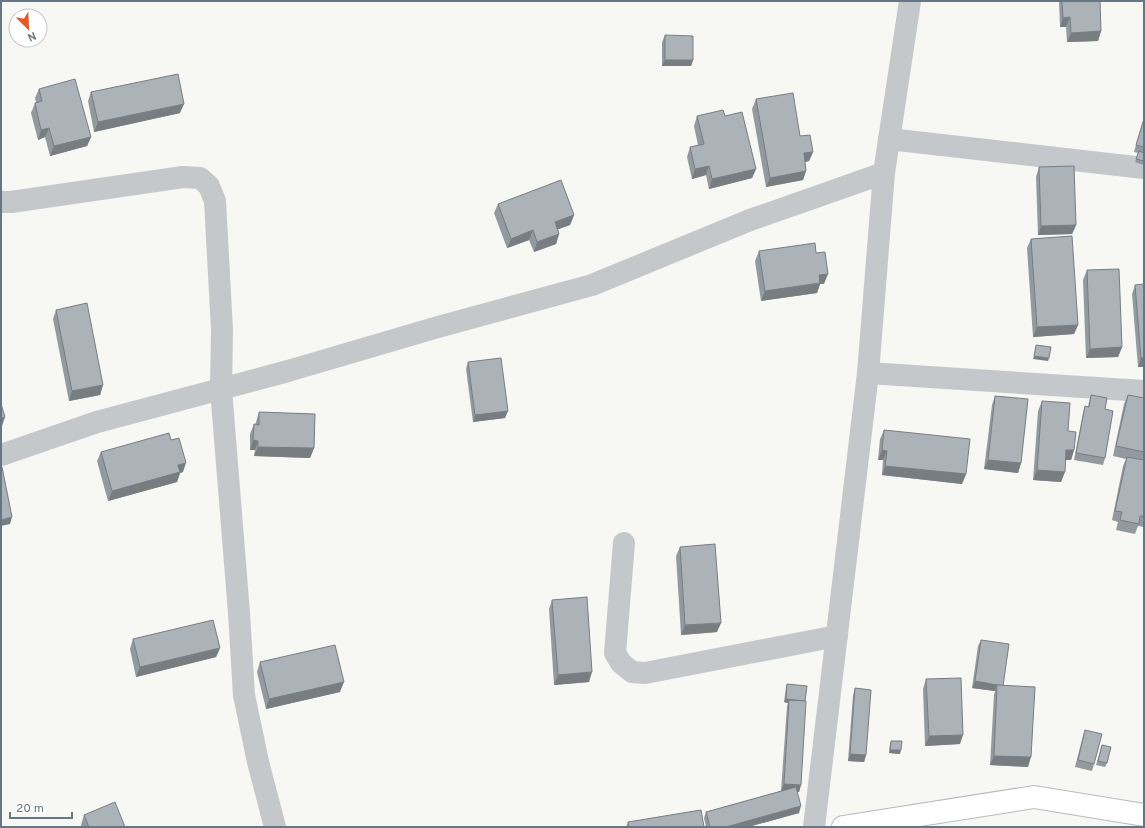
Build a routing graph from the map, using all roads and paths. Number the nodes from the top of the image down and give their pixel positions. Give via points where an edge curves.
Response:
1 (910, 1) edge
2 (889, 139) junction
3 (1144, 168) edge
4 (884, 173) junction
5 (1, 202) edge
6 (868, 373) junction
7 (221, 389) junction
8 (1144, 391) edge
9 (1, 455) edge
10 (624, 543) dead end
11 (837, 636) junction
12 (1144, 815) edge
13 (275, 827) edge
14 (814, 827) edge
15 (844, 827) edge

1 - 2 street
2 - 3 street
2 - 4 street
4 - 6 street
4 - 7 street via 750,220 592,286
5 - 7 street via 183,177 200,178 209,186 215,202 222,330
6 - 8 street
6 - 11 street
7 - 9 street via 97,422
7 - 13 street via 244,695
10 - 11 street via 615,653 621,663 632,672 645,673
11 - 14 street
12 - 15 street via 1034,797

